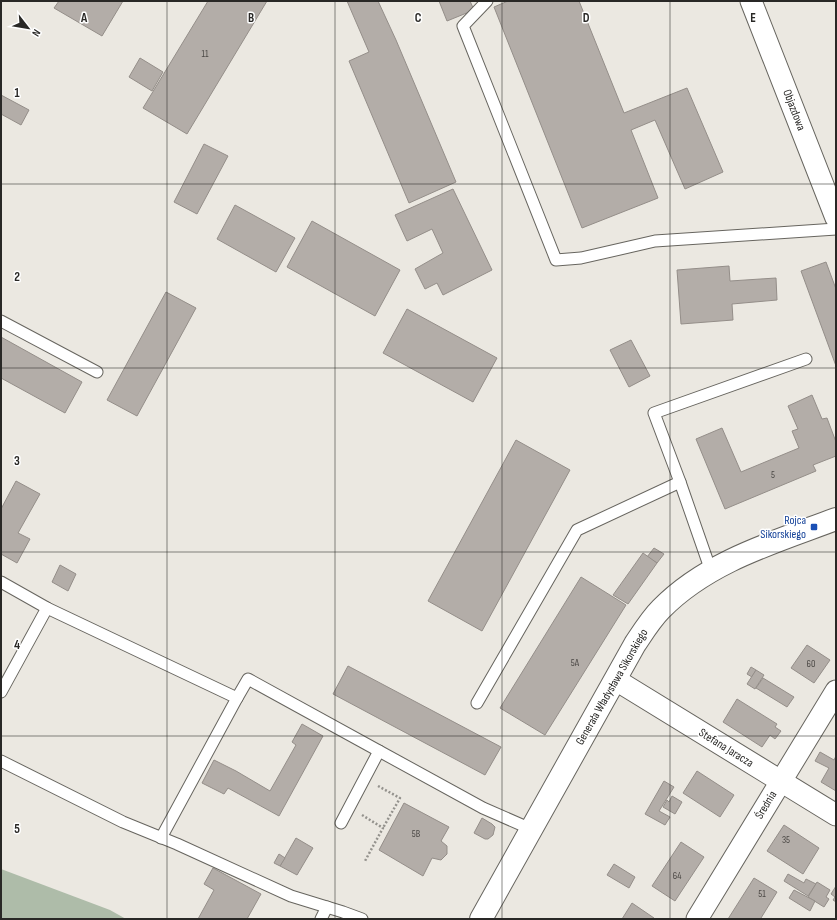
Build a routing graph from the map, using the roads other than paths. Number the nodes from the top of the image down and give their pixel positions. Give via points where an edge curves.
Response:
1 (487, 1) edge
2 (751, 1) edge
3 (835, 217) edge
4 (1, 321) edge
5 (806, 359) dead end
6 (97, 372) dead end
7 (680, 482) junction
8 (836, 519) edge
9 (711, 571) junction
10 (1, 582) edge
11 (47, 608) junction
12 (616, 680) junction
13 (836, 691) edge
14 (1, 692) edge
15 (237, 698) junction
16 (477, 703) dead end
17 (379, 751) junction
18 (1, 761) edge
19 (780, 782) junction
20 (836, 816) edge
21 (341, 823) dead end
22 (532, 829) junction
23 (161, 838) junction
24 (327, 907) junction
25 (321, 919) edge
26 (362, 919) edge
27 (481, 919) edge
28 (697, 919) edge

1 - 3 lane via 463,26 556,260 581,258 655,241
2 - 3 street, Objazdowa
4 - 6 lane
5 - 7 lane via 654,413
7 - 9 lane
7 - 16 lane via 577,530
8 - 9 street, Generała Władysława Sikorskiego via 759,548
9 - 12 street, Generała Władysława Sikorskiego via 660,609 635,644
10 - 11 lane
11 - 14 lane
11 - 15 lane
12 - 19 street, Stefana Jaracza
12 - 22 street, Generała Władysława Sikorskiego
13 - 19 street, Średnia
15 - 17 lane via 248,679
15 - 23 lane
17 - 21 lane
17 - 22 lane via 483,808
18 - 23 lane via 123,822
19 - 20 street, Stefana Jaracza
19 - 28 street, Średnia
22 - 27 street, Generała Władysława Sikorskiego
23 - 24 lane via 291,896
24 - 25 lane
24 - 26 lane

